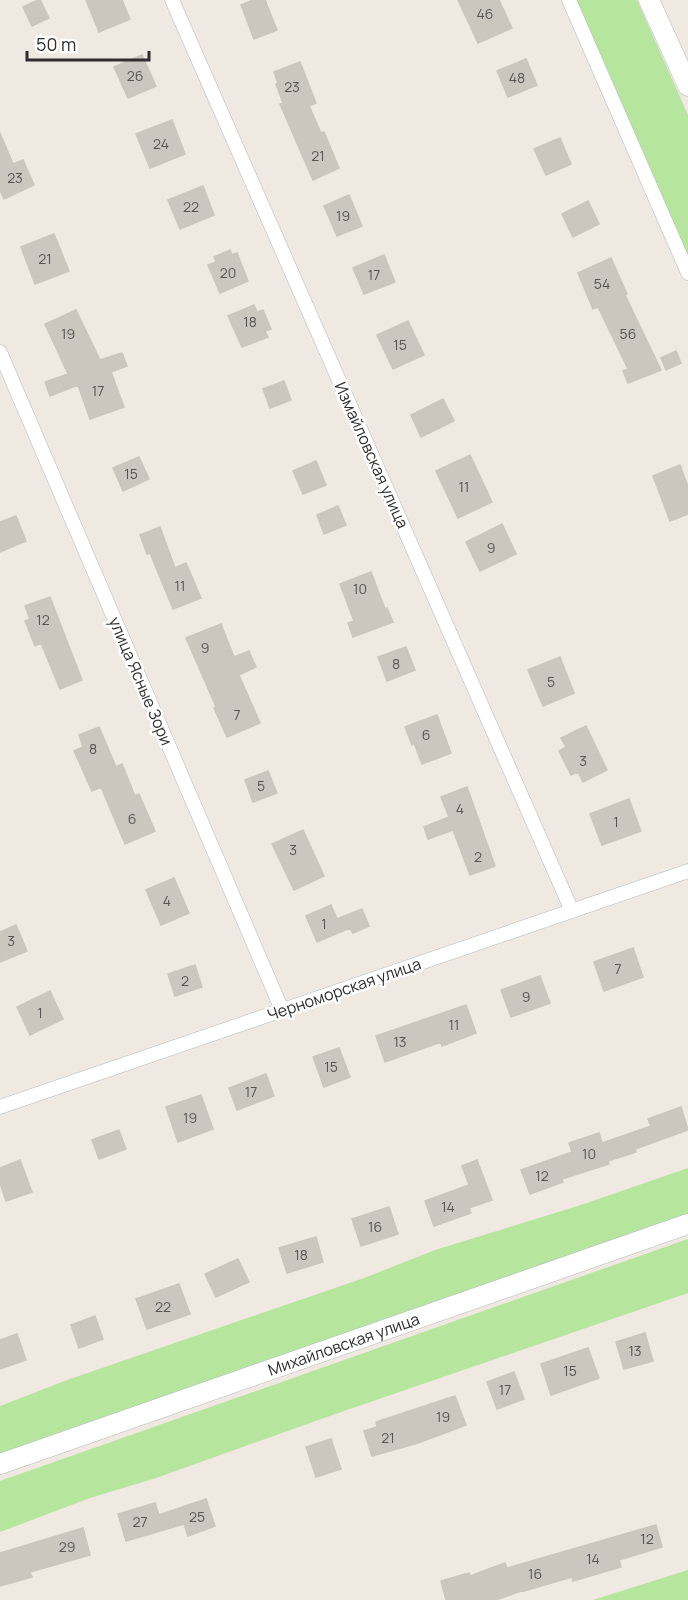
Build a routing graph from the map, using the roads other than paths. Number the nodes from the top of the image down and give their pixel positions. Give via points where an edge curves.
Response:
1 (172, 0) edge
2 (569, 0) edge
3 (650, 0) edge
4 (688, 86) edge
5 (688, 273) edge
6 (0, 352) edge
7 (688, 871) edge
8 (572, 910) junction
9 (282, 1010) junction
10 (0, 1107) edge
11 (688, 1224) edge
12 (0, 1464) edge

1 - 8 street, Измайловская улица
2 - 5 street
3 - 4 street
6 - 9 street, улица Ясные Зори
7 - 8 street, Черноморская улица
8 - 9 street, Черноморская улица
9 - 10 street, Черноморская улица
11 - 12 street, Михайловская улица

